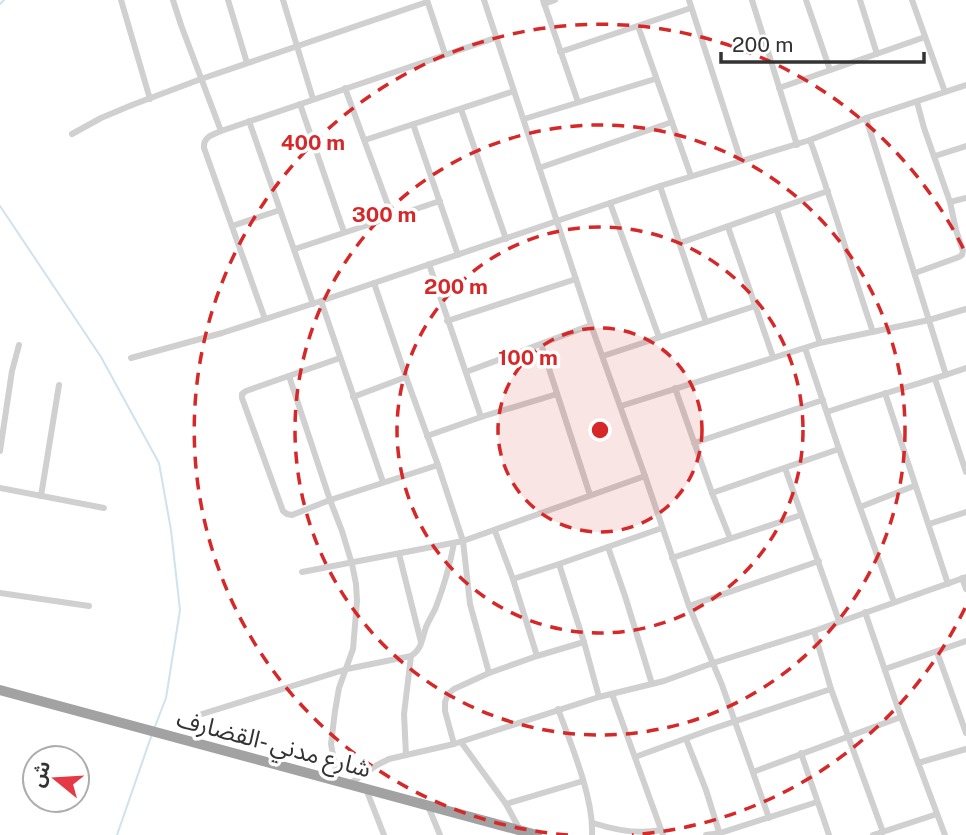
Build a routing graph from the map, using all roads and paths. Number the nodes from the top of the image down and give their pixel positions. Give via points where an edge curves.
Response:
1 (121, 0) edge
2 (173, 0) edge
3 (228, 0) edge
4 (283, 0) edge
5 (484, 0) edge
6 (555, 0) edge
7 (689, 0) edge
8 (752, 0) edge
9 (806, 0) edge
10 (860, 0) edge
11 (912, 0) edge
12 (427, 1) edge
13 (544, 2) edge
14 (691, 8) junction
15 (638, 26) junction
16 (925, 37) junction
17 (495, 38) junction
18 (297, 46) junction
19 (560, 52) junction
20 (445, 54) junction
21 (877, 54) junction
22 (247, 63) junction
23 (830, 70) junction
24 (201, 79) junction
25 (655, 79) junction
26 (966, 85) edge
27 (345, 88) junction
28 (779, 88) junction
29 (514, 91) junction
30 (945, 92) junction
31 (150, 99) junction
32 (313, 99) junction
33 (578, 102) junction
34 (917, 102) junction
35 (300, 104) junction
36 (461, 109) junction
37 (866, 118) junction
38 (524, 119) junction
39 (249, 121) junction
40 (672, 122) junction
41 (413, 124) junction
42 (221, 131) junction
43 (72, 134) dead end
44 (365, 140) junction
45 (810, 140) junction
46 (797, 145) junction
47 (966, 146) edge
48 (935, 156) junction
49 (741, 161) junction
50 (539, 168) junction
51 (691, 176) junction
52 (660, 186) junction
53 (828, 191) junction
54 (966, 198) edge
55 (440, 201) junction
56 (950, 202) junction
57 (610, 203) junction
58 (280, 210) junction
59 (777, 210) junction
60 (393, 216) junction
61 (557, 222) junction
62 (232, 226) junction
63 (728, 227) junction
64 (344, 232) junction
65 (506, 239) junction
66 (680, 243) junction
67 (295, 249) junction
68 (458, 255) junction
69 (429, 264) junction
70 (915, 273) junction
71 (576, 279) junction
72 (374, 283) junction
73 (317, 302) junction
74 (755, 306) junction
75 (966, 309) edge
76 (265, 319) junction
77 (929, 320) junction
78 (447, 321) junction
79 (706, 322) junction
80 (591, 325) junction
81 (873, 332) junction
82 (659, 337) junction
83 (820, 343) junction
84 (541, 344) junction
85 (19, 345) dead end
86 (806, 348) junction
87 (603, 356) junction
88 (772, 357) junction
89 (131, 358) dead end
90 (340, 358) junction
91 (966, 368) edge
92 (466, 372) junction
93 (946, 375) junction
94 (289, 376) junction
95 (406, 377) junction
96 (935, 379) junction
97 (59, 385) dead end
98 (675, 388) junction
99 (884, 393) junction
100 (557, 394) junction
101 (353, 397) junction
102 (823, 400) junction
103 (621, 406) junction
104 (827, 412) junction
105 (481, 417) junction
106 (428, 436) junction
107 (694, 443) junction
108 (839, 449) junction
109 (0, 451) edge
110 (438, 465) junction
111 (785, 468) junction
112 (966, 472) edge
113 (645, 476) junction
114 (383, 482) junction
115 (914, 486) junction
116 (0, 488) edge
117 (712, 493) junction
118 (590, 495) junction
119 (41, 496) junction
120 (330, 500) junction
121 (860, 507) junction
122 (104, 508) dead end
123 (966, 512) edge
124 (801, 515) junction
125 (929, 524) junction
126 (662, 528) junction
127 (495, 531) junction
128 (730, 538) junction
129 (463, 541) junction
130 (454, 543) junction
131 (608, 547) junction
132 (399, 554) junction
133 (672, 558) junction
134 (819, 561) junction
135 (352, 564) junction
136 (559, 565) junction
137 (302, 572) dead end
138 (964, 578) edge
139 (513, 579) junction
140 (948, 584) junction
141 (966, 589) edge
142 (0, 593) edge
143 (894, 602) junction
144 (89, 606) dead end
145 (689, 606) junction
146 (865, 612) junction
147 (839, 621) junction
148 (814, 631) junction
149 (966, 641) edge
150 (584, 642) junction
151 (422, 644) junction
152 (937, 652) junction
153 (411, 656) junction
154 (537, 656) junction
155 (713, 663) junction
156 (347, 669) junction
157 (885, 669) junction
158 (489, 673) junction
159 (652, 684) junction
160 (831, 689) junction
161 (0, 690) edge
162 (611, 694) junction
163 (599, 697) junction
164 (558, 709) junction
165 (202, 715) dead end
166 (901, 718) junction
167 (734, 722) junction
168 (966, 733) edge
169 (849, 735) junction
170 (686, 739) junction
171 (458, 743) junction
172 (966, 749) edge
173 (801, 753) junction
174 (407, 755) junction
175 (635, 757) junction
176 (918, 763) junction
177 (753, 772) junction
178 (583, 781) junction
179 (343, 783) junction
180 (366, 789) junction
181 (817, 802) junction
182 (506, 804) junction
183 (428, 806) junction
184 (937, 814) junction
185 (769, 818) junction
186 (593, 823) junction
187 (520, 830) junction
188 (662, 832) edge
189 (883, 832) junction
190 (720, 834) edge
191 (384, 835) edge
192 (440, 835) edge
193 (537, 835) edge
194 (592, 835) edge
195 (706, 835) edge
196 (829, 835) edge
197 (873, 835) edge
198 (945, 835) edge

1 - 31 street
2 - 24 street
3 - 22 street
4 - 18 street
5 - 17 street
6 - 13 street
7 - 14 street
8 - 28 street
9 - 23 street
10 - 21 street
11 - 16 street
12 - 18 street
12 - 20 street
13 - 19 street
14 - 15 street
14 - 49 street
15 - 19 street
15 - 25 street
16 - 21 street
16 - 30 street
17 - 20 street
17 - 29 street
18 - 22 street
18 - 32 street
19 - 33 street
20 - 27 street
21 - 23 street
22 - 24 street
23 - 28 street
24 - 31 street
24 - 42 street
25 - 33 street
25 - 40 street
26 - 30 street
27 - 32 street
27 - 44 street
28 - 46 street
29 - 36 street
29 - 38 street
30 - 34 street
31 - 43 street
32 - 35 street
33 - 38 street
34 - 37 street
34 - 48 street
35 - 39 street
35 - 64 street
36 - 41 street
36 - 65 street
37 - 45 street
37 - 70 street
38 - 50 street
39 - 42 street
39 - 58 street
40 - 50 street
40 - 51 street
41 - 44 street
41 - 55 street
42 - 62 street via 204,144
44 - 60 street
45 - 46 street
45 - 53 street
46 - 49 street
47 - 48 street
48 - 56 street
49 - 51 street
50 - 61 street
51 - 52 street
52 - 57 street
52 - 66 street
53 - 59 street
53 - 81 street
54 - 56 street
55 - 60 street
55 - 68 street
56 - 70 street via 962,255
57 - 61 street
57 - 82 street
58 - 62 street
58 - 67 street
59 - 63 street
59 - 83 street
60 - 64 street
61 - 65 street
61 - 71 street
62 - 76 street
63 - 66 street
63 - 74 street
64 - 67 street
65 - 68 street
66 - 79 street
67 - 73 street
68 - 69 street
69 - 72 street
69 - 78 street
70 - 77 street
71 - 78 street
71 - 80 street
72 - 73 street
72 - 95 street
73 - 76 street
73 - 90 street
74 - 79 street
74 - 88 street
75 - 77 street
76 - 89 street
77 - 81 street
77 - 93 street
78 - 92 street
79 - 82 street
80 - 84 street
80 - 87 street
81 - 83 street
82 - 87 street
83 - 86 street
84 - 92 street
84 - 100 street
85 - 109 street
86 - 88 street
86 - 102 street
87 - 103 street
88 - 98 street
90 - 94 street
90 - 101 street
91 - 93 street
92 - 105 street
93 - 96 street
94 - 120 street
94 - 120 street via 246,391 242,398 283,511 292,514
95 - 101 street
95 - 106 street
96 - 99 street
96 - 112 street
97 - 119 street
98 - 103 street
98 - 107 street
99 - 104 street
99 - 115 street
100 - 105 street
100 - 118 street
101 - 114 street
102 - 104 street
102 - 107 street
103 - 113 street
104 - 108 street
105 - 106 street
106 - 110 street
107 - 117 street
108 - 111 street
108 - 121 street
110 - 114 street
110 - 129 street
111 - 117 street
111 - 124 street
113 - 118 street
113 - 126 street
114 - 120 street
115 - 121 street
115 - 125 street
116 - 119 street
117 - 128 street
118 - 127 street
119 - 122 street
120 - 135 street
121 - 143 street
123 - 125 street
124 - 128 street
124 - 134 street
125 - 140 street
126 - 131 street
126 - 133 street
127 - 129 street
127 - 139 street
128 - 133 street
129 - 130 street
129 - 158 street via 470,604
130 - 132 street
130 - 151 street
131 - 136 street
131 - 159 street
132 - 135 street
132 - 151 street
133 - 145 street
134 - 145 street
134 - 147 street
135 - 137 street
135 - 156 street via 357,613
136 - 139 street
136 - 150 street
138 - 140 street
138 - 141 street
139 - 154 street
140 - 143 street
142 - 144 street
143 - 146 street
145 - 155 street
146 - 147 street
146 - 157 street
147 - 148 street
148 - 155 street
148 - 160 street
149 - 152 street
150 - 154 street
150 - 163 street
151 - 153 street
152 - 157 street
152 - 168 street
153 - 156 street
153 - 174 street via 404,714
154 - 158 street
155 - 159 street
155 - 167 street
156 - 165 street
156 - 179 street via 334,711 331,744
157 - 166 street
158 - 171 street via 448,694 445,711
159 - 162 street
160 - 167 street
160 - 169 street
161 - 179 highway, شارع مدني -القضارف
162 - 163 street
162 - 175 street
163 - 164 street
164 - 171 street
164 - 178 street
166 - 169 street
166 - 176 street
167 - 170 street
167 - 177 street
169 - 173 street
169 - 189 street
170 - 175 street
170 - 190 street
171 - 174 street
171 - 182 street
172 - 176 street
173 - 177 street
173 - 181 street
174 - 179 street via 389,759
175 - 188 street
176 - 184 street
177 - 185 street
178 - 182 street
178 - 186 street
179 - 180 highway, شارع مدني -القضارف
180 - 183 highway, شارع مدني -القضارف
180 - 191 street
181 - 185 street
181 - 196 street
182 - 187 street
183 - 187 highway, شارع مدني -القضارف
183 - 192 street
184 - 189 street
184 - 198 street
185 - 190 street
186 - 188 street via 643,834
186 - 194 street
187 - 193 highway, شارع مدني -القضارف
189 - 197 street
190 - 195 street

